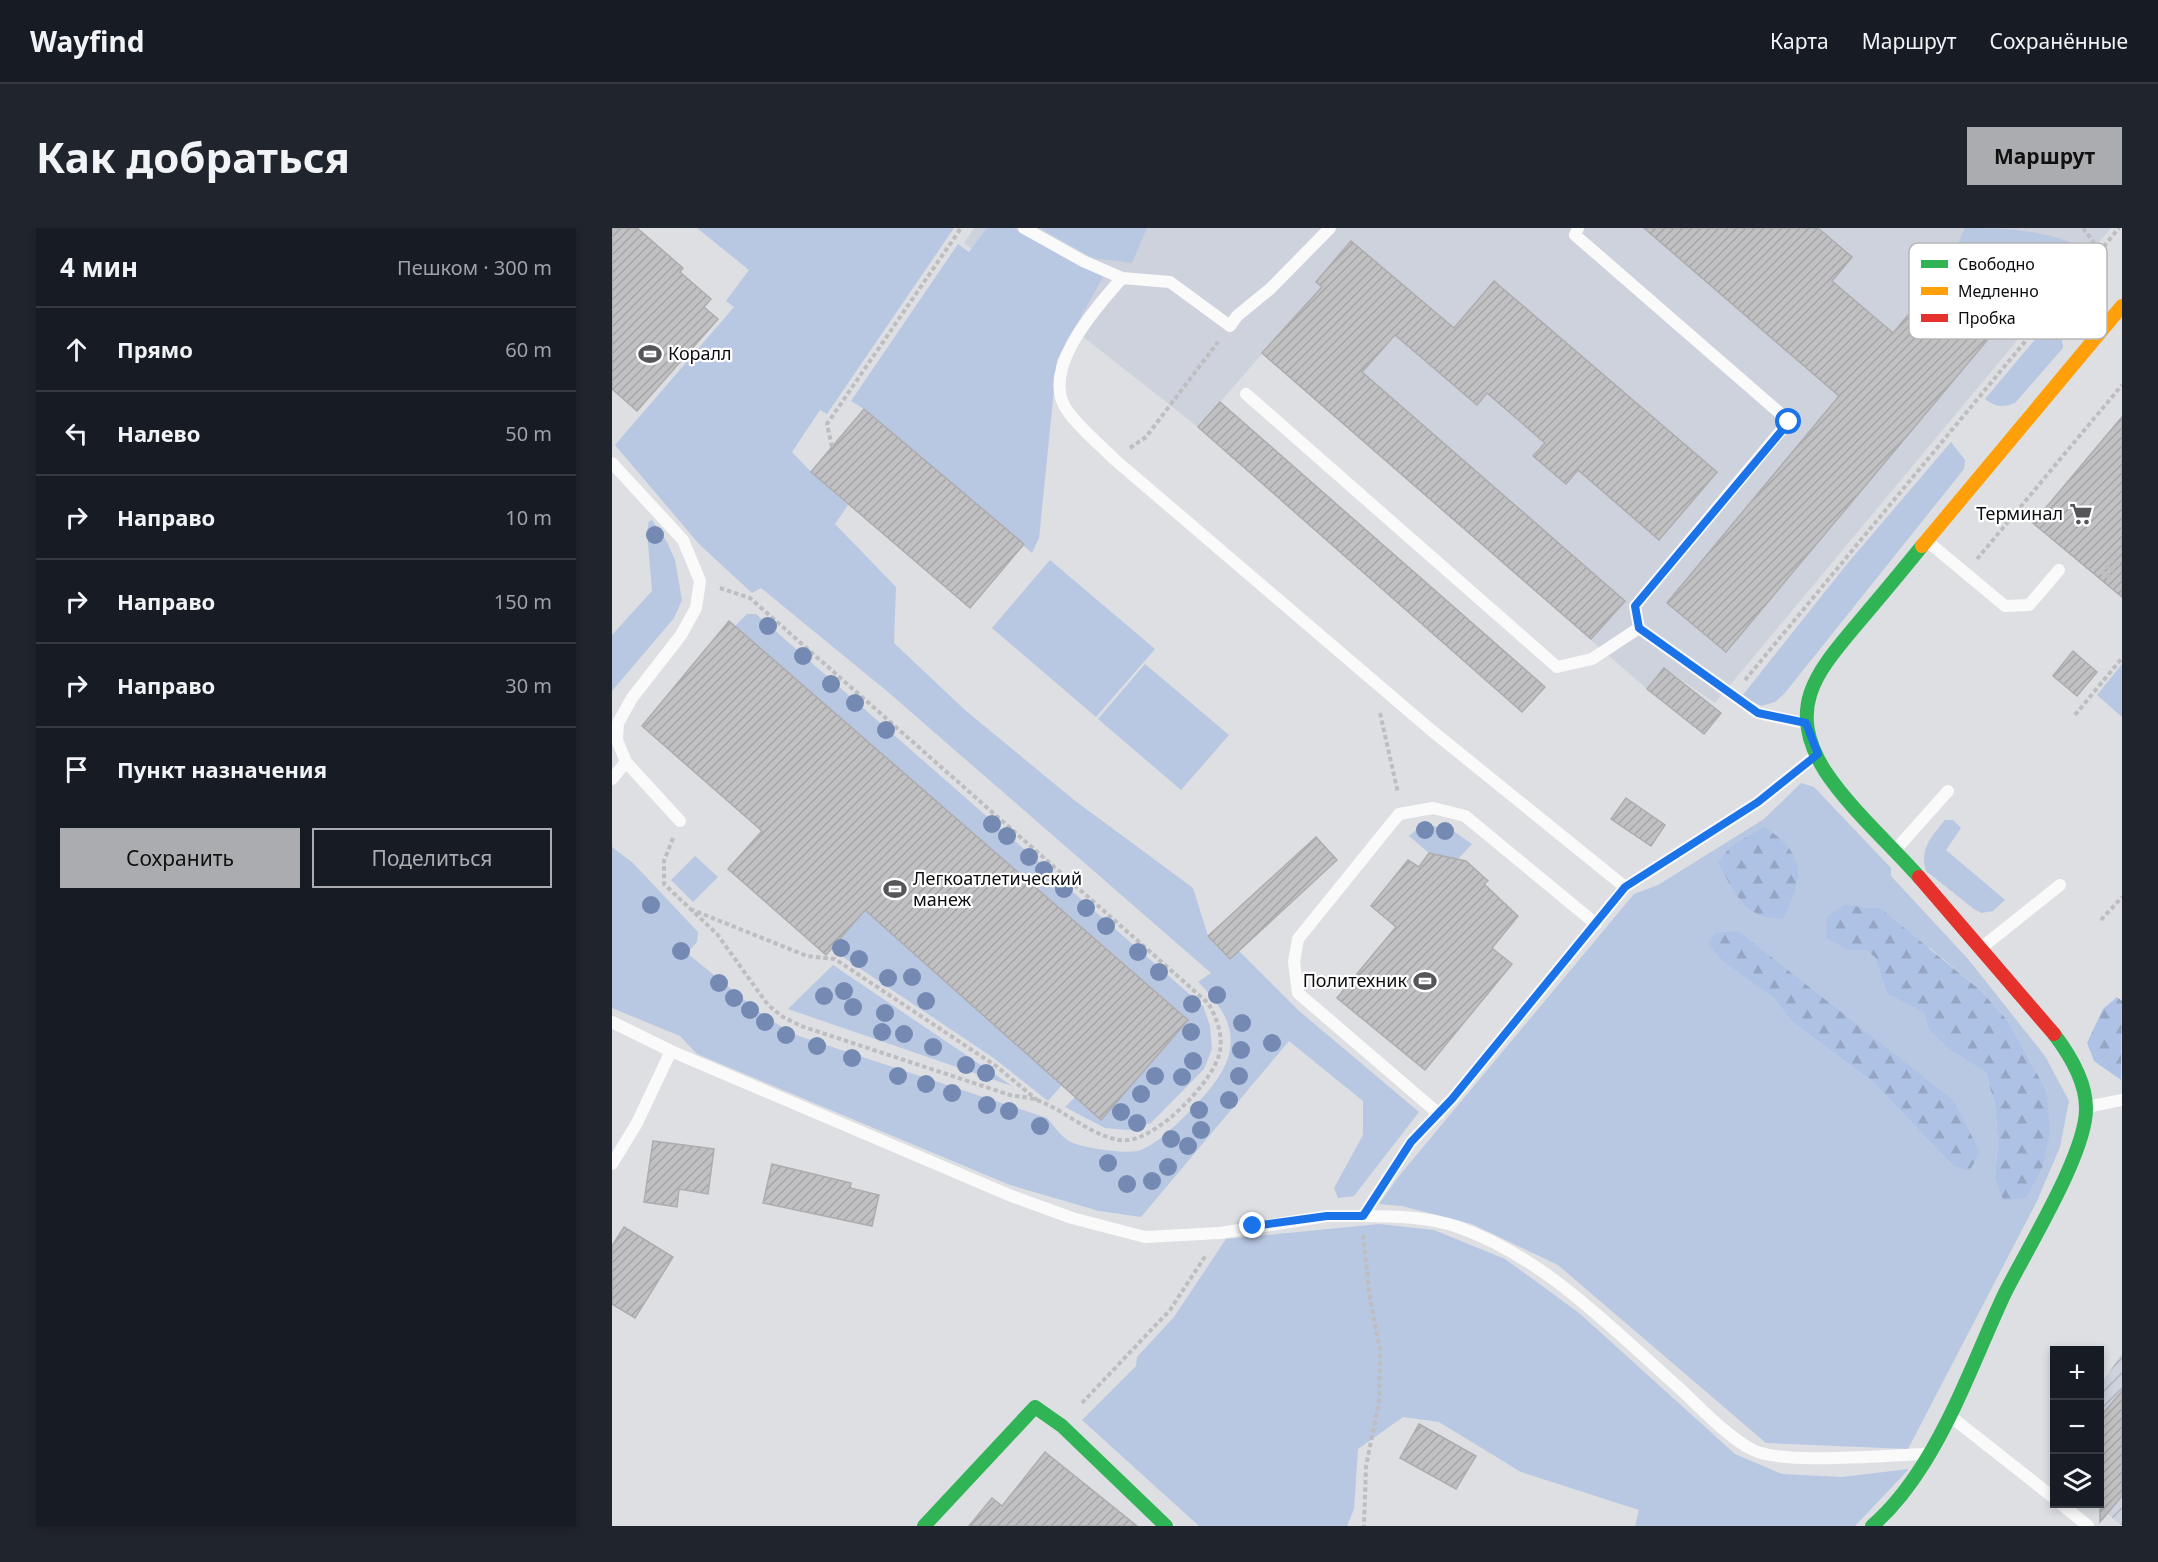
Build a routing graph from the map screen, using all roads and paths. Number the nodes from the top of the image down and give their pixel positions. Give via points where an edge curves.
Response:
1 (961, 228) edge
2 (1024, 228) edge
3 (1330, 228) edge
4 (1578, 228) edge
5 (2082, 228) edge
6 (2119, 228) edge
7 (2094, 243) edge
8 (2107, 243) edge
9 (1122, 278) junction
10 (2122, 306) edge
11 (2107, 324) edge
12 (1230, 326) junction
13 (2027, 339) edge
14 (2094, 339) edge
15 (2122, 385) edge
16 (1246, 394) dead end
17 (1146, 437) dead end
18 (832, 447) dead end
19 (612, 463) edge
20 (1926, 540) junction
21 (2121, 550) edge
22 (2122, 559) edge
23 (2058, 570) dead end
24 (1965, 574) junction
25 (2102, 574) dead end
26 (2106, 577) dead end
27 (700, 581) junction
28 (1639, 628) junction
29 (2122, 658) edge
30 (1371, 677) junction
31 (1732, 696) junction
32 (2075, 715) dead end
33 (1806, 723) junction
34 (1818, 754) junction
35 (626, 762) junction
36 (612, 779) edge
37 (1948, 791) dead end
38 (1398, 792) dead end
39 (680, 821) joint
40 (1895, 850) junction
41 (2060, 885) dead end
42 (1625, 887) junction
43 (2122, 897) edge
44 (687, 908) junction
45 (2101, 920) dead end
46 (1596, 924) junction
47 (1981, 948) junction
48 (612, 1022) edge
49 (671, 1051) junction
50 (1037, 1100) junction
51 (2122, 1100) edge
52 (2086, 1108) junction
53 (1439, 1114) junction
54 (612, 1164) edge
55 (1363, 1216) junction
56 (1220, 1233) junction
57 (1077, 1409) dead end
58 (1949, 1415) junction
59 (1929, 1454) junction
60 (2050, 1494) edge
61 (2067, 1508) edge
62 (1879, 1524) edge
63 (924, 1526) edge
64 (1166, 1526) edge
65 (1364, 1526) edge
66 (2088, 1526) edge

1 - 18 path via 826,424
2 - 9 lane
3 - 12 lane
4 - 28 lane via 1575,235 1789,422 1635,606
5 - 7 path
6 - 8 path
9 - 12 lane via 1170,282
9 - 30 lane via 1077,332 1064,363 1061,392 1067,412 1114,459
10 - 11 street
12 - 17 path
13 - 31 path
14 - 20 street
15 - 24 path
16 - 28 lane via 1557,667 1592,659
19 - 27 lane via 683,540
20 - 24 lane
20 - 33 street via 1821,669 1807,706
21 - 25 path
22 - 26 path
23 - 24 lane via 2029,605 2005,606
27 - 35 lane via 696,608 681,635 632,698 618,723 617,740
27 - 50 path via 750,598 1208,1003 1216,1017 1220,1054 1210,1076 1159,1128 1144,1136 1122,1141 1094,1133
28 - 31 lane
29 - 32 path
30 - 38 path
30 - 42 lane
31 - 33 lane via 1758,713
33 - 34 street
34 - 40 street via 1846,799
34 - 42 lane via 1758,802
35 - 36 lane
35 - 39 lane
37 - 40 lane
39 - 44 path via 664,861 664,884
40 - 47 street
41 - 47 lane
42 - 46 lane
43 - 45 path
44 - 50 path via 807,956 835,959 996,1066
44 - 50 path via 717,934 768,1005 783,1017 988,1088
46 - 53 lane
46 - 53 lane via 1465,816 1433,808 1399,814 1298,939 1294,962 1298,993
47 - 52 street via 2051,1030 2082,1085
48 - 49 lane
49 - 54 lane via 637,1123
49 - 56 lane via 1072,1218 1145,1237
51 - 52 lane
52 - 58 street via 2078,1148 2007,1288
53 - 55 lane via 1411,1142
55 - 56 lane via 1297,1220
55 - 59 lane via 1394,1216 1457,1226 1513,1252 1564,1285 1722,1427 1753,1450 1781,1458
55 - 65 path via 1370,1299 1380,1350 1379,1402 1366,1466
56 - 57 path via 1170,1310
58 - 59 street
58 - 60 lane
59 - 62 street
61 - 66 lane
63 - 64 street via 1035,1407 1062,1426

